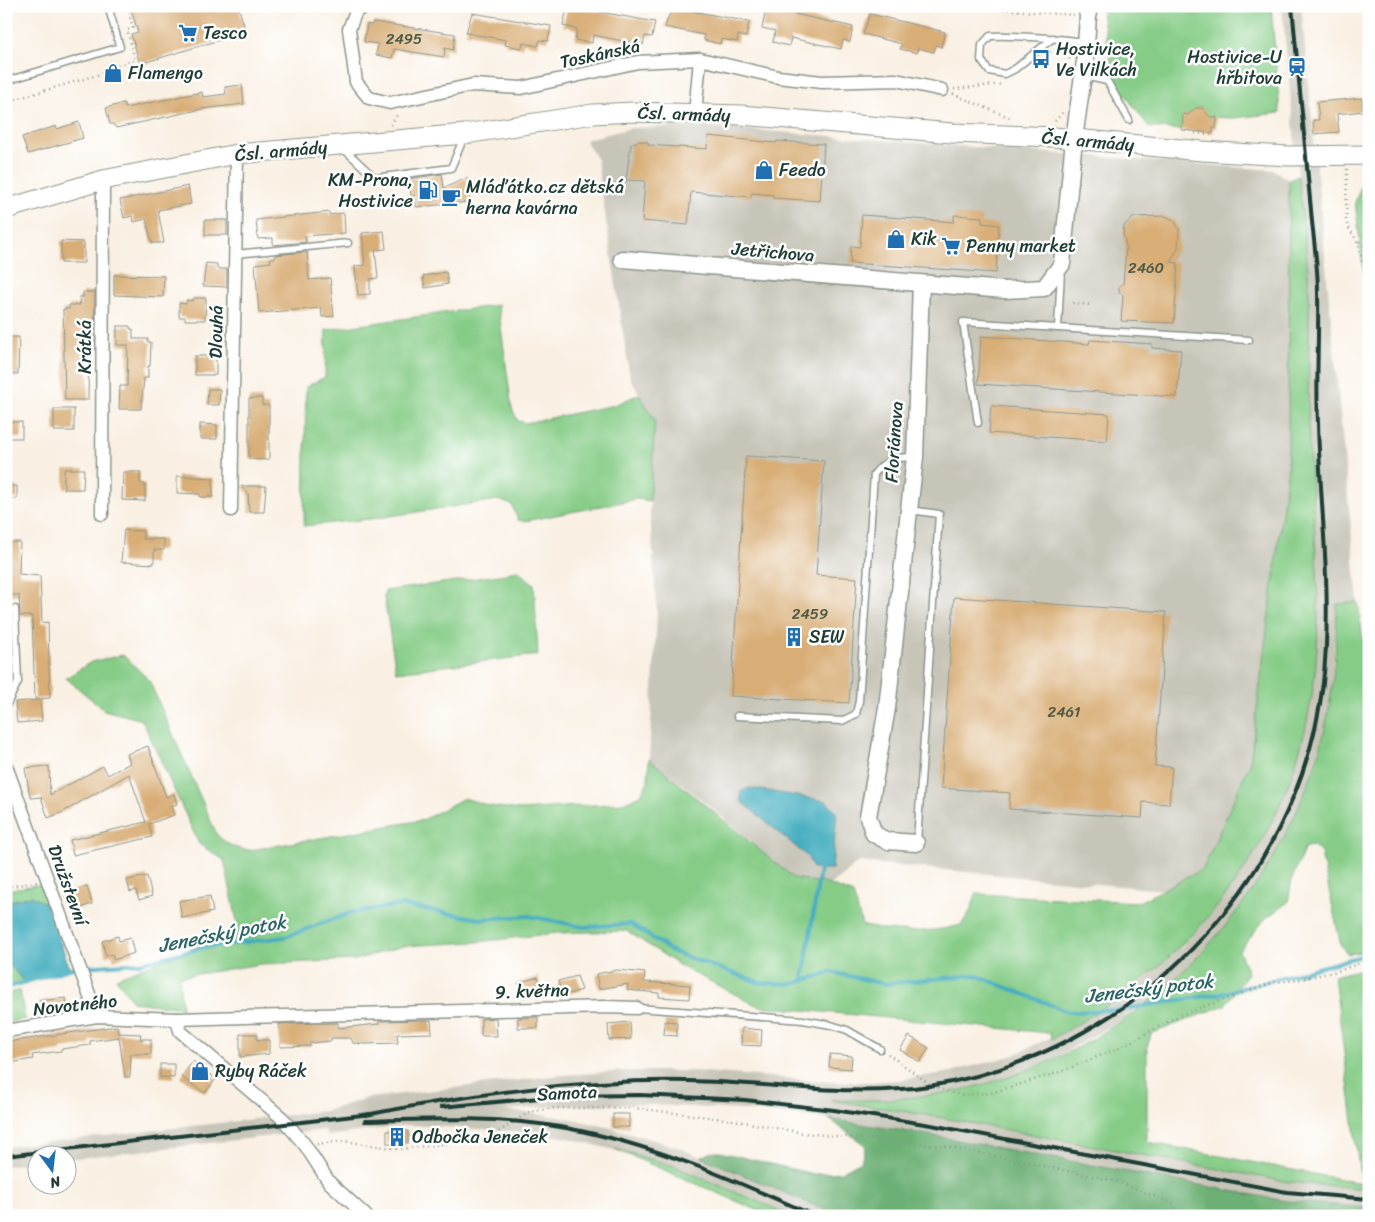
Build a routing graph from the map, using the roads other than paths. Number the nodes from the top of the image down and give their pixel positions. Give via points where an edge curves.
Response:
1 (108, 6) edge
2 (366, 6) edge
3 (1087, 11) edge
4 (1053, 38) junction
5 (1087, 42) junction
6 (700, 59) junction
7 (1084, 76) junction
8 (6, 81) edge
9 (942, 90) road end
10 (695, 114) junction
11 (1129, 120) dead end
12 (465, 134) junction
13 (1074, 139) junction
14 (341, 146) junction
15 (237, 154) junction
16 (1369, 155) edge
17 (103, 180) junction
18 (6, 209) edge
19 (348, 243) dead end
20 (235, 254) junction
21 (622, 259) dead end
22 (1062, 265) junction
23 (920, 284) junction
24 (1058, 328) junction
25 (1249, 340) dead end
26 (978, 423) dead end
27 (915, 457) junction
28 (231, 510) dead end
29 (909, 510) junction
30 (102, 514) dead end
31 (6, 609) edge
32 (6, 706) edge
33 (737, 716) dead end
34 (6, 766) edge
35 (916, 843) joint
36 (637, 1008) joint
37 (96, 1016) junction
38 (178, 1019) junction
39 (6, 1031) edge
40 (880, 1049) road end
41 (366, 1216) edge

1 - 8 lane via 120,47
2 - 6 street, Toskánská via 356,11 349,29 356,82 369,98 390,103 473,85 521,88 638,62
3 - 5 street
4 - 4 lane via 990,36 982,44 981,60 990,71 1005,74
4 - 5 lane
5 - 7 street
6 - 9 street, Toskánská via 778,77 822,82 896,80
6 - 10 street
7 - 11 lane via 1107,81
7 - 13 street
10 - 12 main road, Čsl. armády via 593,114
10 - 13 main road, Čsl. armády
12 - 14 main road, Čsl. armády
12 - 14 lane via 451,168 375,178
13 - 16 main road, Čsl. armády via 1288,156
13 - 22 street
14 - 15 main road, Čsl. armády
15 - 17 main road, Čsl. armády
15 - 20 street, Dlouhá
17 - 18 main road, Čsl. armády
17 - 30 street, Krátká
19 - 20 lane
20 - 28 street, Dlouhá
21 - 23 street, Jetřichova
22 - 23 street via 1044,288 1005,290
22 - 24 lane
23 - 27 street, Floriánova
24 - 25 lane
24 - 26 lane via 963,322
27 - 29 street, Floriánova
27 - 33 lane via 897,457 883,463 874,474 856,714 842,721
29 - 35 lane via 939,514
29 - 35 street, Floriánova via 887,708 868,817 874,834 887,842
31 - 32 lane via 15,609 18,682
34 - 37 street, Družstevní
36 - 38 street, 9. května
36 - 40 lane, 9. května via 831,1024
37 - 38 street, Novotného
37 - 39 street, Novotného
38 - 41 street via 180,1031 282,1118 305,1145 329,1182

